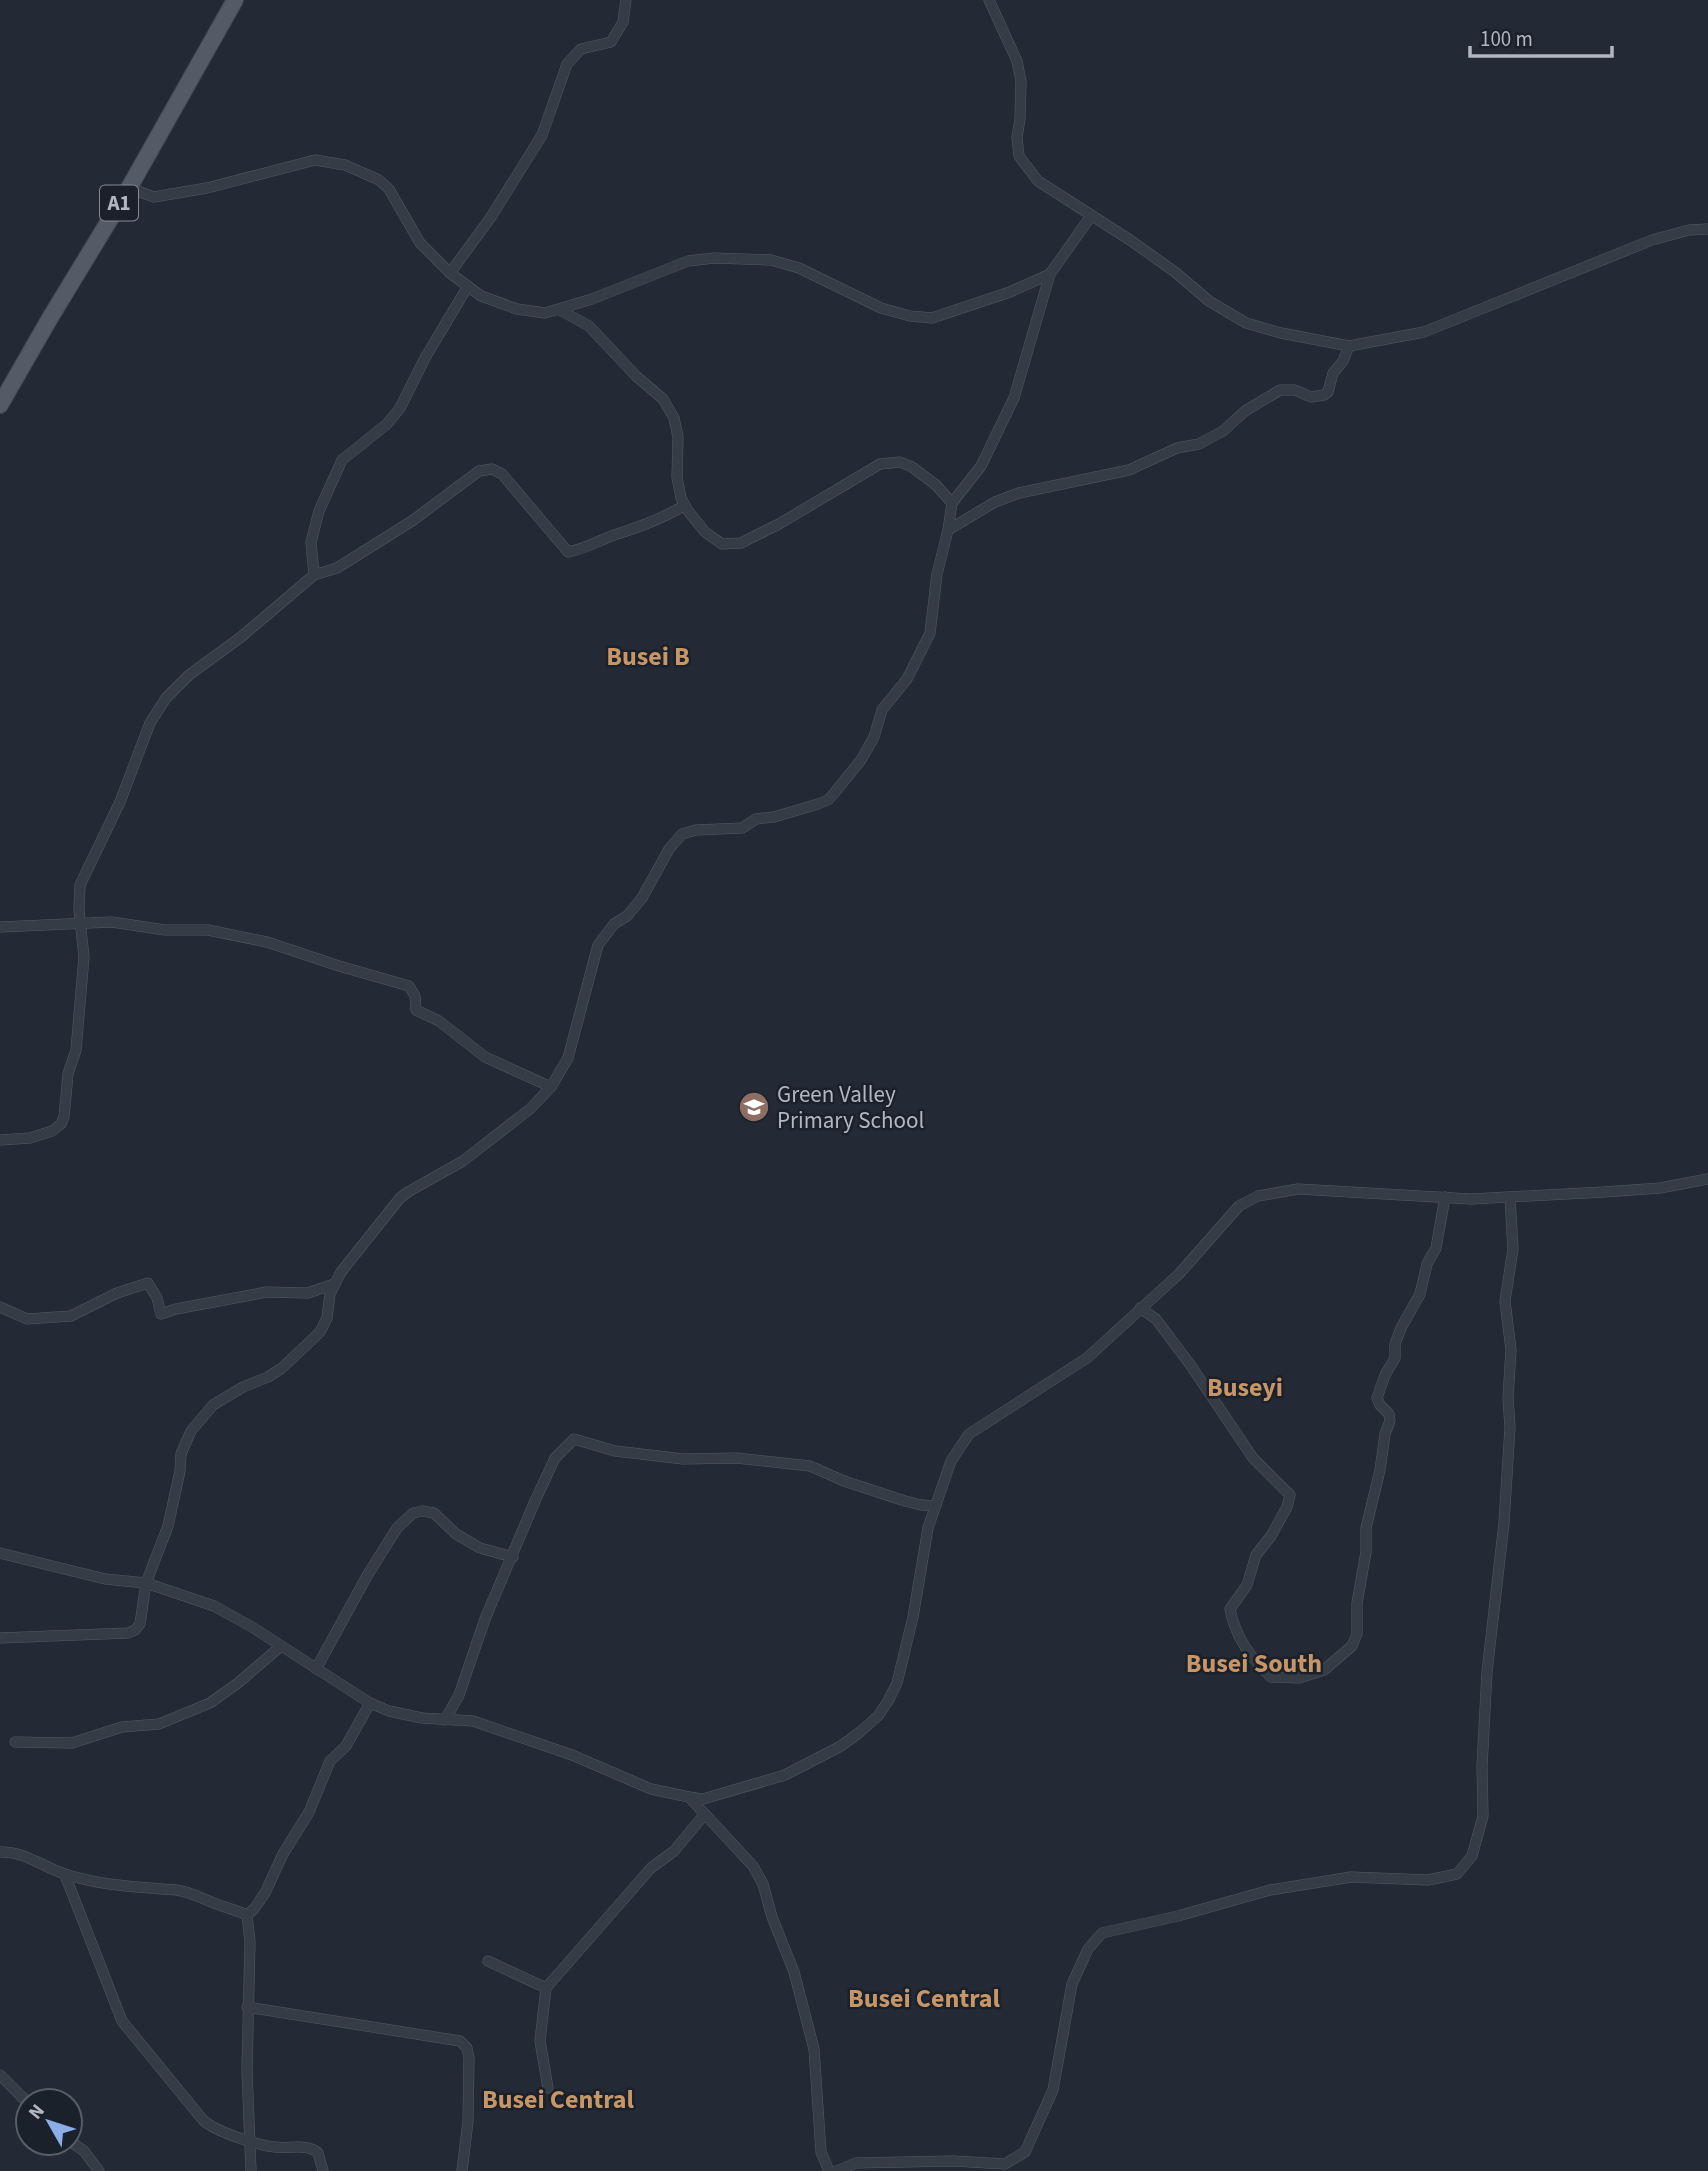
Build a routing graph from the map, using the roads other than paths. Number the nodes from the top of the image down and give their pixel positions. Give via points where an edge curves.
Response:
1 (235, 0) edge
2 (626, 0) edge
3 (989, 0) edge
4 (128, 188) junction
5 (1091, 216) junction
6 (1708, 229) edge
7 (450, 273) junction
8 (1050, 274) junction
9 (468, 286) junction
10 (560, 310) junction
11 (1349, 346) junction
12 (0, 405) edge
13 (952, 503) junction
14 (685, 505) junction
15 (948, 530) junction
16 (314, 575) junction
17 (80, 922) junction
18 (0, 927) edge
19 (551, 1087) junction
20 (0, 1140) edge
21 (1708, 1180) edge
22 (1445, 1197) junction
23 (1510, 1198) junction
24 (334, 1284) junction
25 (0, 1307) edge
26 (1140, 1308) junction
27 (936, 1506) junction
28 (0, 1553) edge
29 (513, 1557) junction
30 (146, 1583) junction
31 (0, 1638) edge
32 (281, 1646) junction
33 (316, 1669) junction
34 (370, 1703) junction
35 (445, 1720) junction
36 (15, 1742) dead end
37 (689, 1797) junction
38 (704, 1815) junction
39 (0, 1852) edge
40 (65, 1875) junction
41 (247, 1915) junction
42 (488, 1961) dead end
43 (546, 1987) junction
44 (247, 2007) junction
45 (0, 2076) edge
46 (548, 2088) dead end
47 (14, 2090) edge
48 (251, 2140) junction
49 (84, 2151) edge
50 (99, 2171) edge
51 (251, 2171) edge
52 (323, 2171) edge
53 (462, 2171) edge
54 (829, 2171) edge
55 (836, 2171) edge

1 - 4 main road, A1
2 - 7 street via 623,22 611,42 581,49 568,64 542,135
3 - 5 street via 1017,61 1021,81 1019,156 1038,181
4 - 7 street via 154,197 315,160 345,165 389,189 420,243
4 - 12 main road, A1
5 - 8 street
5 - 11 street via 1246,323
6 - 11 street via 1652,240 1424,332
7 - 9 street
8 - 10 street via 988,301 932,318 881,308 799,268 771,260 715,258 688,261
8 - 13 street via 1014,398 981,466
9 - 10 street via 481,296 517,309
9 - 16 street via 400,408 342,460 311,542
10 - 14 street via 589,326 663,400 678,437 677,477
11 - 15 street via 1324,395 1280,390 1199,444 1177,448 1129,470 1019,493
13 - 14 street via 936,485 900,462 880,464 741,543 722,544
13 - 15 street
14 - 16 street via 643,527 568,552 502,474 492,469 479,471 412,521 337,568
15 - 19 street via 930,633 907,679 882,710 861,760 835,792 818,804 757,819 742,828 682,834 642,898 598,945 568,1058
16 - 17 street via 166,698 150,723 120,802 80,885
17 - 18 street
17 - 19 street via 208,930 267,942 409,986 416,1010 439,1021 485,1057
17 - 20 street via 84,957 76,1050 68,1074 64,1117 52,1131
19 - 24 street via 463,1161 408,1192
21 - 23 street via 1660,1188
22 - 23 street
22 - 26 street via 1298,1189 1258,1196 1239,1206 1179,1274
22 - 26 street via 1436,1248 1377,1398 1390,1421 1366,1528 1357,1633 1352,1646 1324,1670 1298,1678 1271,1677 1244,1646 1233,1625 1230,1609 1247,1585 1256,1556 1272,1536 1290,1494 1253,1458 1156,1319
23 - 55 street via 1513,1249 1505,1301 1511,1350 1510,1426 1487,1672 1483,1816 1472,1856 1457,1874 1428,1880 1351,1877 1283,1888 1102,1933 1088,1949 1072,1984 1053,2090 1025,2152 1005,2164 856,2163
24 - 25 street via 308,1293 267,1292 161,1314 148,1283 71,1316 27,1319
24 - 30 street via 320,1332 282,1368 213,1405 191,1431 181,1454 168,1526
26 - 27 street via 1087,1358 969,1434 951,1461
27 - 29 street via 895,1498 810,1466 736,1458 683,1459 615,1451 574,1439 555,1458
27 - 37 street via 897,1683 878,1716 841,1746 785,1775 703,1799
28 - 30 street via 106,1579
29 - 33 street via 480,1548 434,1513 413,1513 397,1528 367,1576
29 - 35 street
30 - 31 street via 140,1624 128,1633
30 - 32 street via 214,1606
32 - 33 street
32 - 36 street via 210,1703 159,1724 122,1727 72,1743
33 - 34 street
34 - 35 street
34 - 41 street via 346,1746 330,1761 309,1812 265,1893
35 - 37 street via 473,1721 652,1789
37 - 38 street
38 - 43 street
38 - 54 street via 753,1866 794,1972 817,2065 821,2152
39 - 40 street via 27,1856
40 - 41 street via 189,1893
40 - 48 street via 122,2021 209,2127
41 - 44 street
42 - 43 street
43 - 46 street via 540,2041
44 - 48 street
44 - 53 street via 460,2041 469,2058
45 - 47 street
48 - 51 street
48 - 52 street via 273,2147 311,2147 318,2152
49 - 50 street

